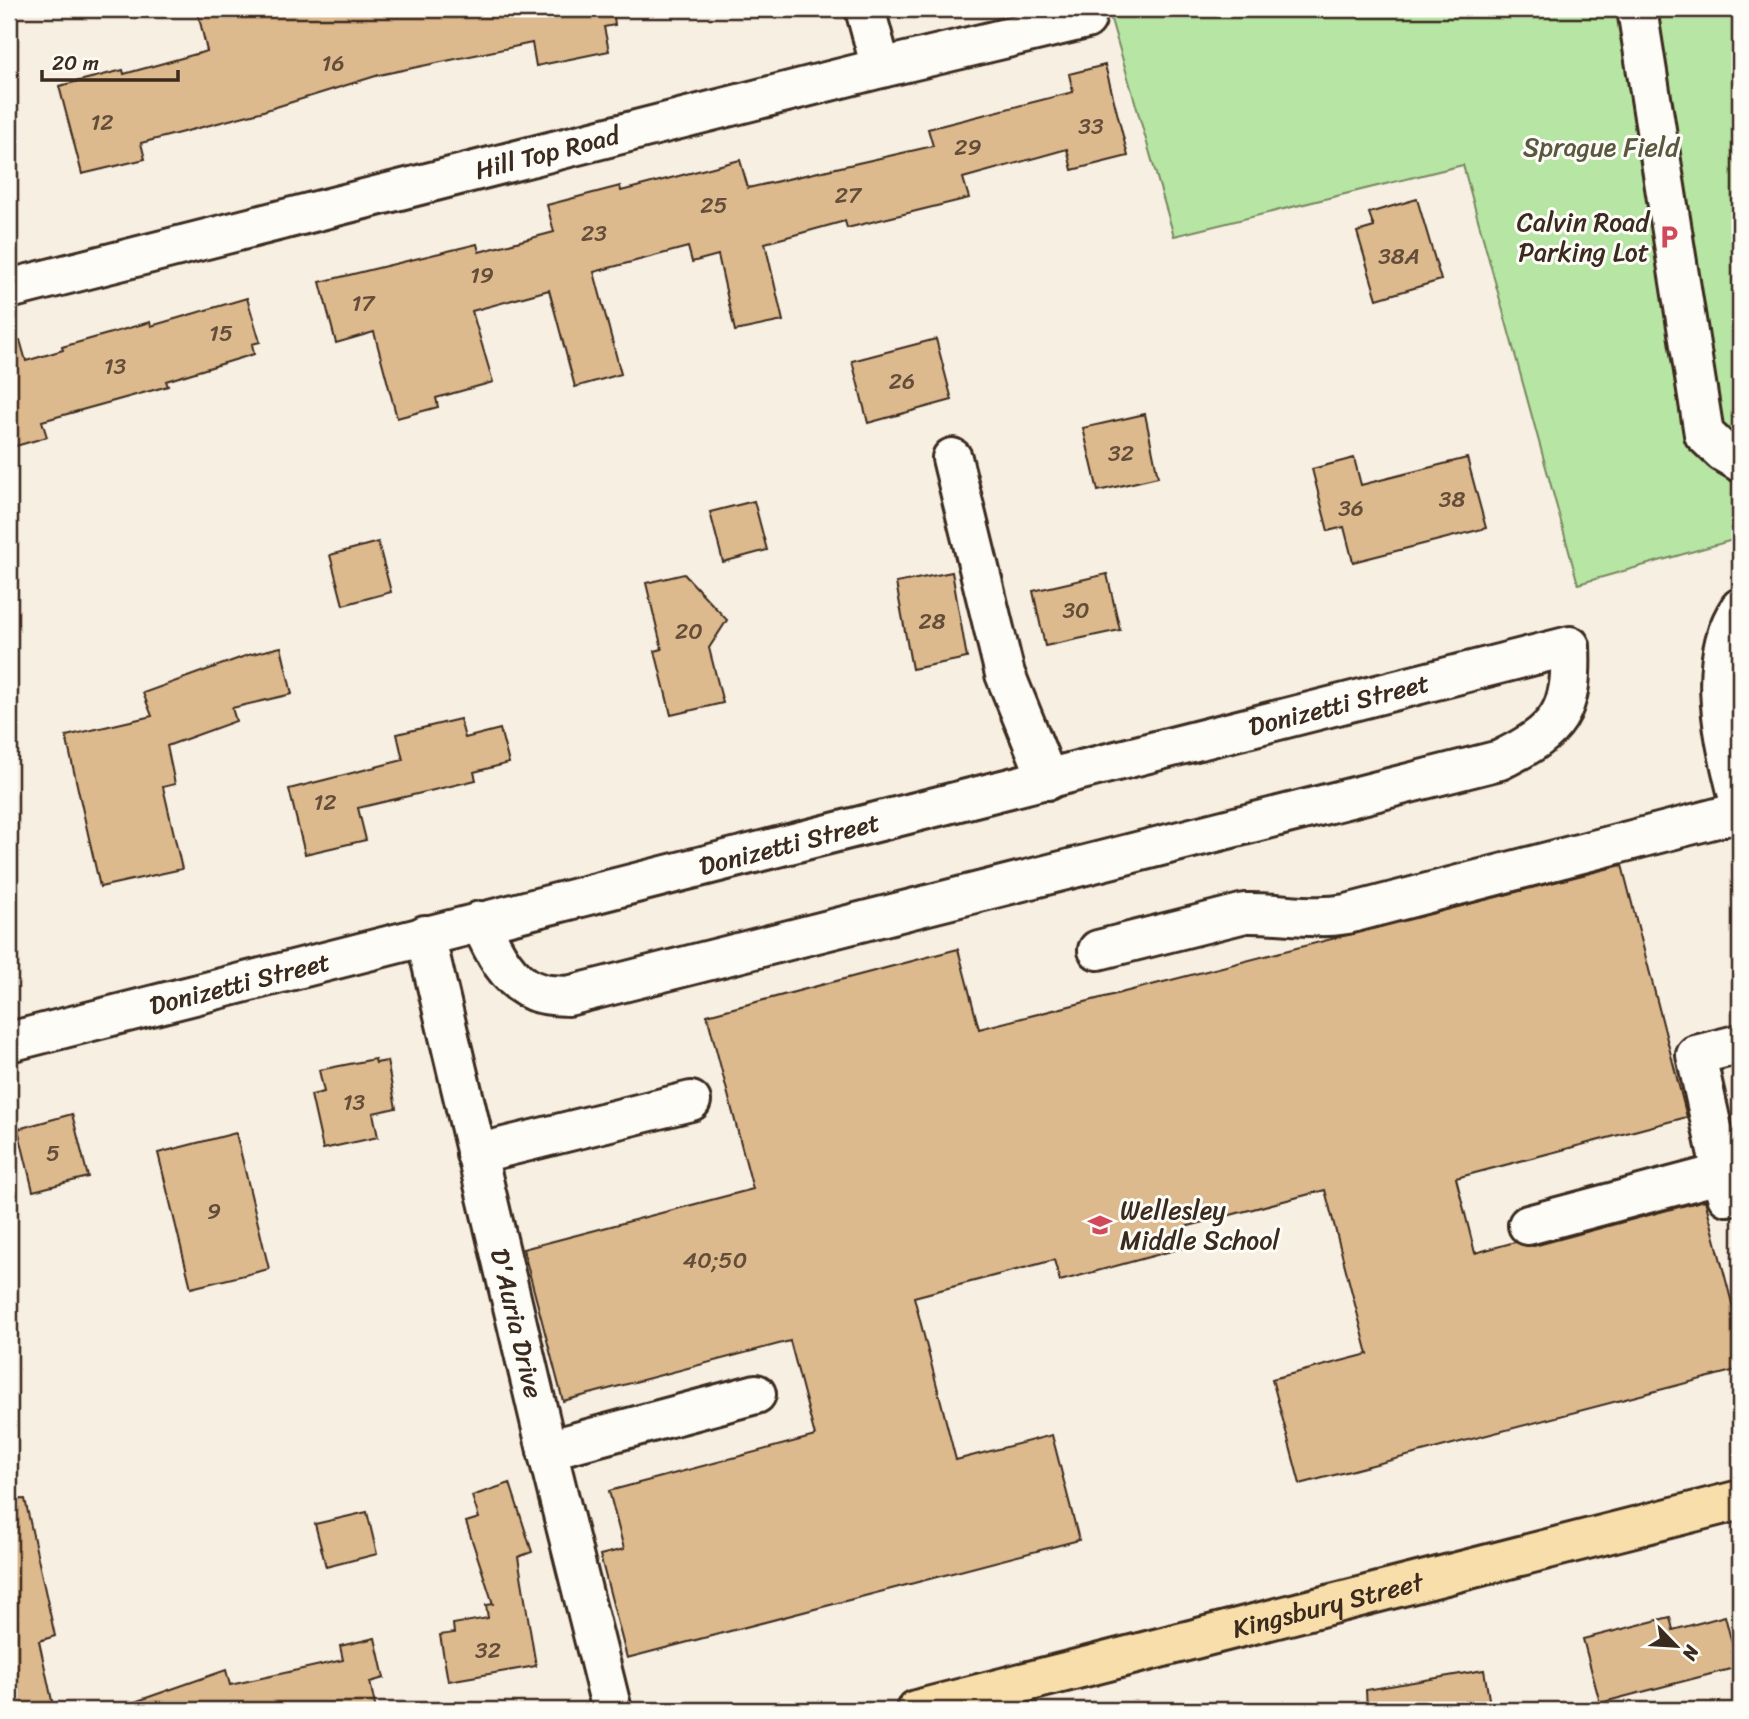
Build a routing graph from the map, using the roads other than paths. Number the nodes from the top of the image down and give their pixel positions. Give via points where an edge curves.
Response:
1 (865, 9) edge
2 (1637, 9) edge
3 (1086, 19) dead end
4 (881, 68) junction
5 (9, 289) edge
6 (952, 458) dead end
7 (1740, 461) edge
8 (1740, 608) edge
9 (1048, 780) junction
10 (1740, 803) edge
11 (1740, 812) edge
12 (480, 921) junction
13 (425, 935) junction
14 (1098, 950) dead end
15 (9, 1042) edge
16 (1740, 1044) edge
17 (691, 1101) dead end
18 (476, 1154) junction
19 (1731, 1183) edge
20 (1528, 1225) dead end
21 (756, 1394) dead end
22 (547, 1450) junction
23 (1740, 1500) edge
24 (612, 1710) edge
25 (916, 1710) edge

1 - 4 street
2 - 7 street via 1704,434
3 - 4 street, Hill Top Road
4 - 5 street, Hill Top Road
6 - 9 street via 1005,674
8 - 10 street via 1731,622 1721,661 1724,743
9 - 12 street, Donizetti Street
9 - 12 street, Donizetti Street via 1570,646 1571,692 1558,717 1536,742 1500,760 596,989 568,996 538,993 512,976 492,949
11 - 14 street via 1347,914 1319,918 1245,913
12 - 13 street, Donizetti Street
13 - 15 street, Donizetti Street
13 - 18 street, D'Auria Drive
16 - 19 street via 1696,1055
17 - 18 street
18 - 22 street, D'Auria Drive
19 - 20 street
21 - 22 street
22 - 24 street, D'Auria Drive
23 - 25 main road, Kingsbury Street

